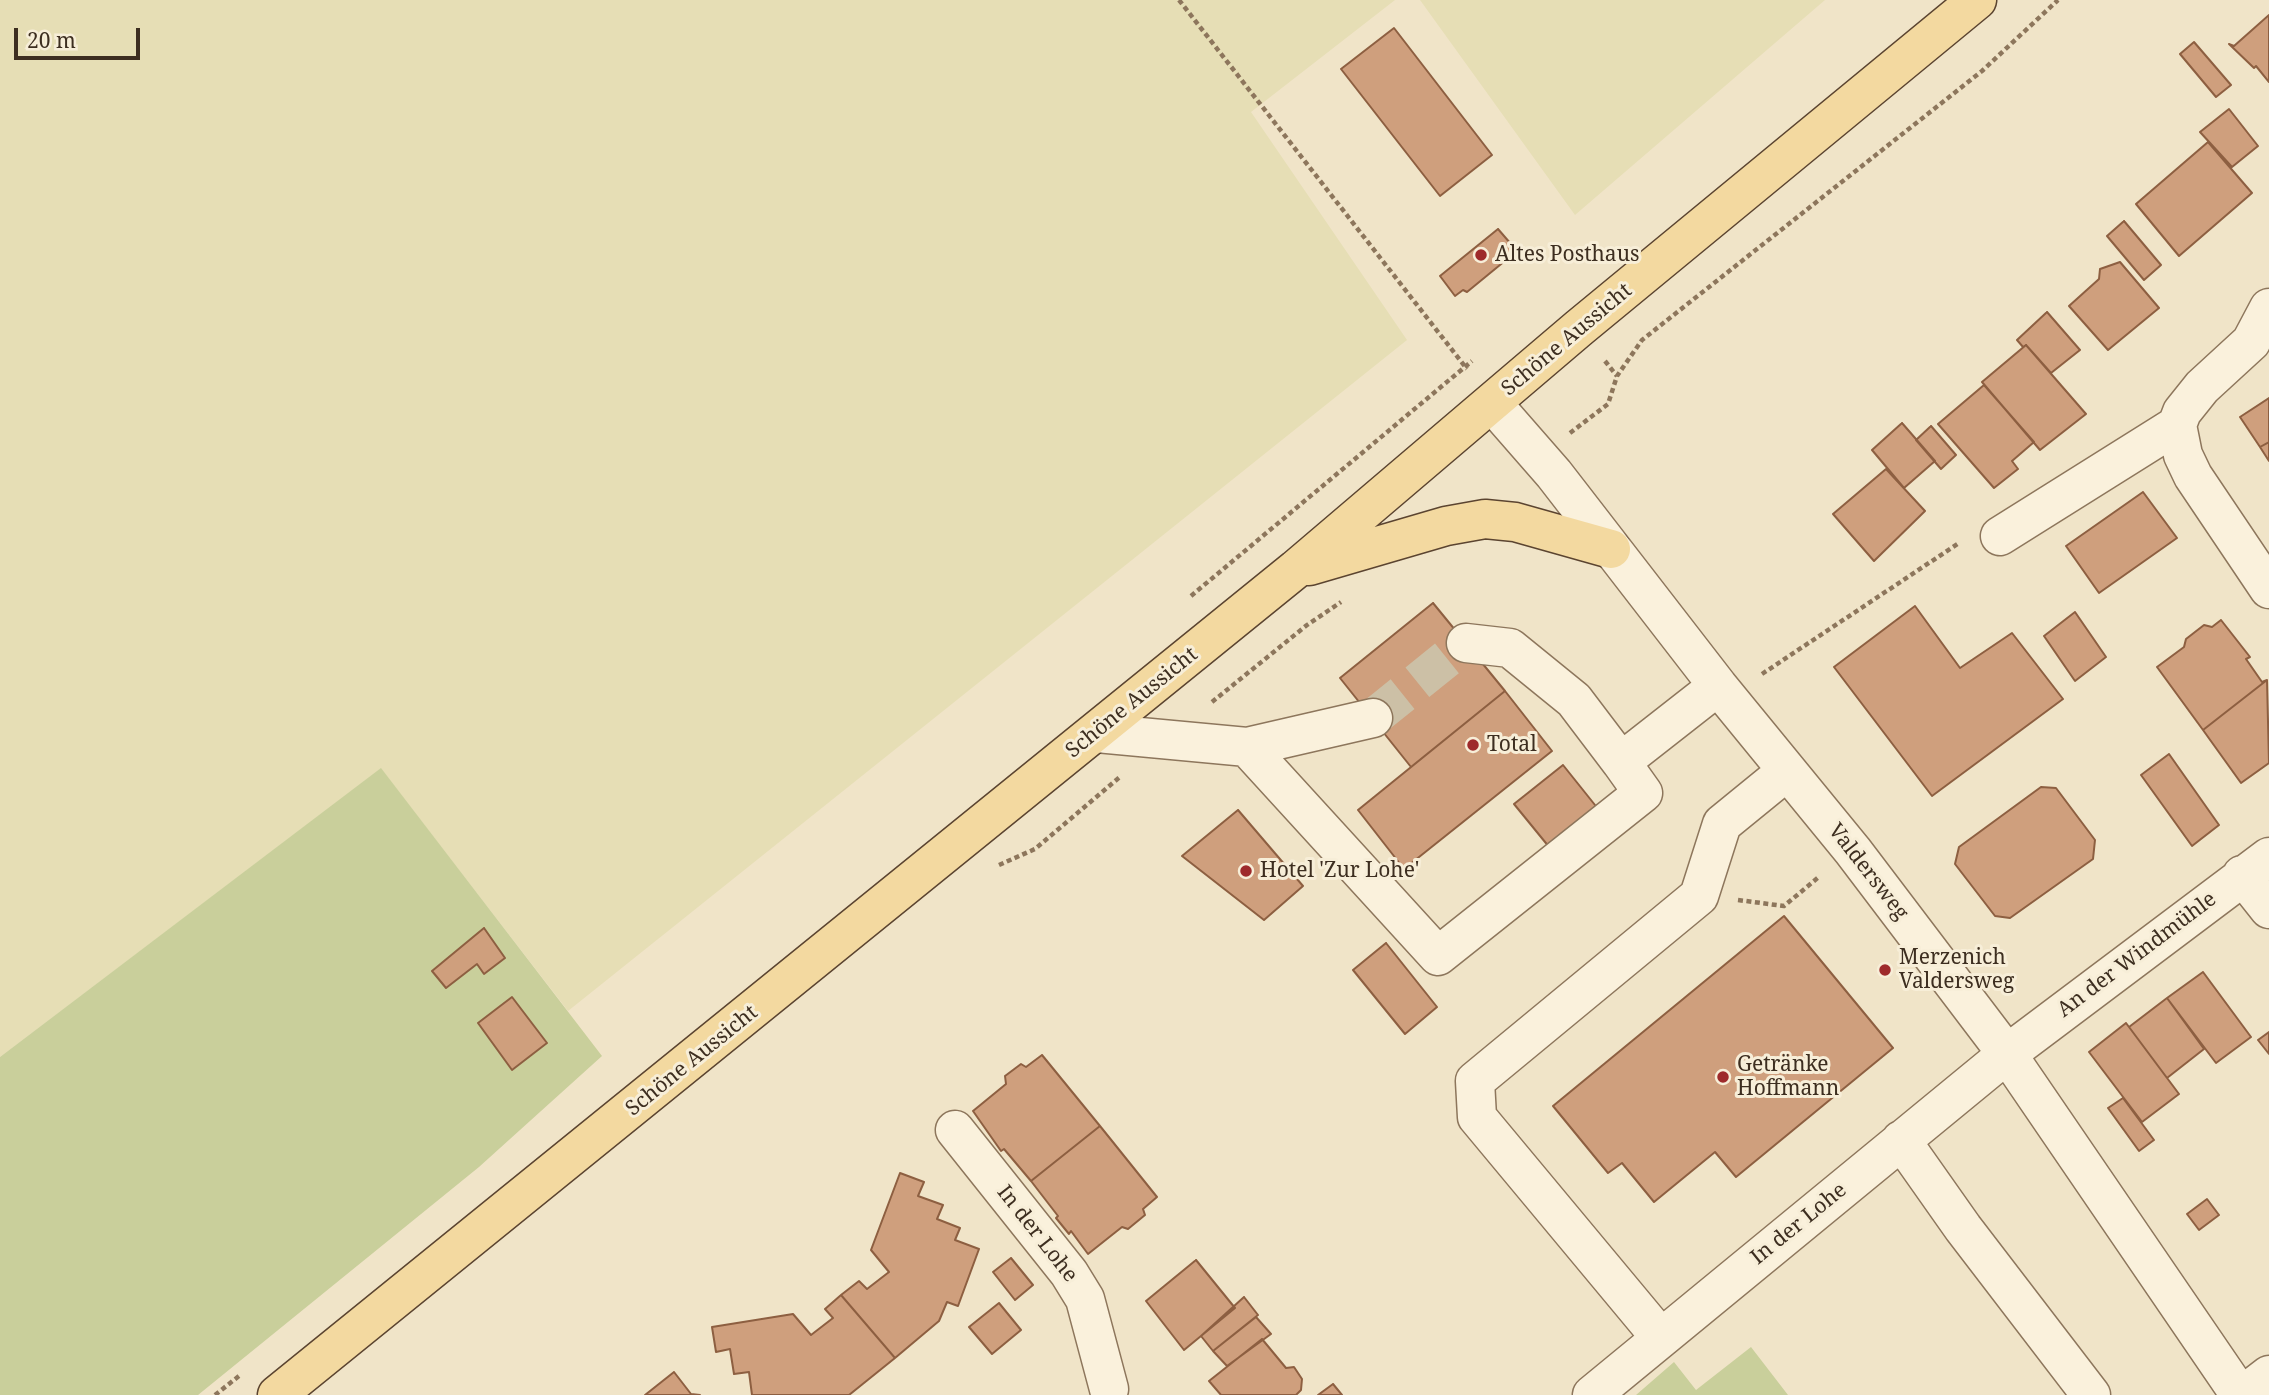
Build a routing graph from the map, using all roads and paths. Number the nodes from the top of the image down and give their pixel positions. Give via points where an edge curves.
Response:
1 (1179, 0) edge
2 (1978, 0) edge
3 (2058, 0) edge
4 (2269, 308) edge
5 (1618, 376) dead end
6 (1492, 403) junction
7 (2177, 425) junction
8 (2000, 536) joint
9 (1611, 549) junction
10 (1296, 569) junction
11 (2269, 589) edge
12 (1348, 597) dead end
13 (1466, 643) dead end
14 (1723, 691) junction
15 (1373, 718) tunnel mouth
16 (1097, 733) junction
17 (1167, 737) junction
18 (1247, 747) junction
19 (1621, 762) junction
20 (1787, 771) junction
21 (1853, 851) junction
22 (2255, 866) edge
23 (986, 871) dead end
24 (1699, 896) junction
25 (2269, 909) edge
26 (2007, 1054) junction
27 (955, 1130) dead end
28 (1901, 1140) junction
29 (1661, 1338) junction
30 (2269, 1375) edge
31 (1108, 1393) edge
32 (277, 1395) edge
33 (1592, 1395) edge
34 (2091, 1395) edge
35 (2242, 1395) edge

1 - 6 path
2 - 6 main road, Schöne Aussicht
3 - 5 path via 1982,71 1643,340
4 - 7 street via 2251,342 2202,387
6 - 9 street, Valdersweg
6 - 10 main road, Schöne Aussicht
7 - 8 street
7 - 11 street via 2193,476
8 - 14 path via 1970,536
9 - 10 main road via 1485,519
9 - 14 street, Valdersweg
10 - 16 main road, Schöne Aussicht
12 - 17 path
13 - 19 street via 1510,648 1574,700
14 - 19 street
14 - 20 street, Valdersweg
15 - 18 street
16 - 17 street
16 - 32 main road, Schöne Aussicht
17 - 18 street
17 - 23 path via 1035,849
18 - 19 street via 1438,956 1643,793
20 - 21 street, Valdersweg
20 - 24 street via 1722,824
21 - 24 path via 1784,906
21 - 26 street, Valdersweg
22 - 25 street
22 - 26 street, An der Windmühle
24 - 29 street via 1475,1081 1477,1117
26 - 28 street, In der Lohe
26 - 35 street, Valdersweg
27 - 31 street, In der Lohe via 1085,1299
28 - 29 street, In der Lohe
28 - 34 street
29 - 33 street, In der Lohe
30 - 35 street

